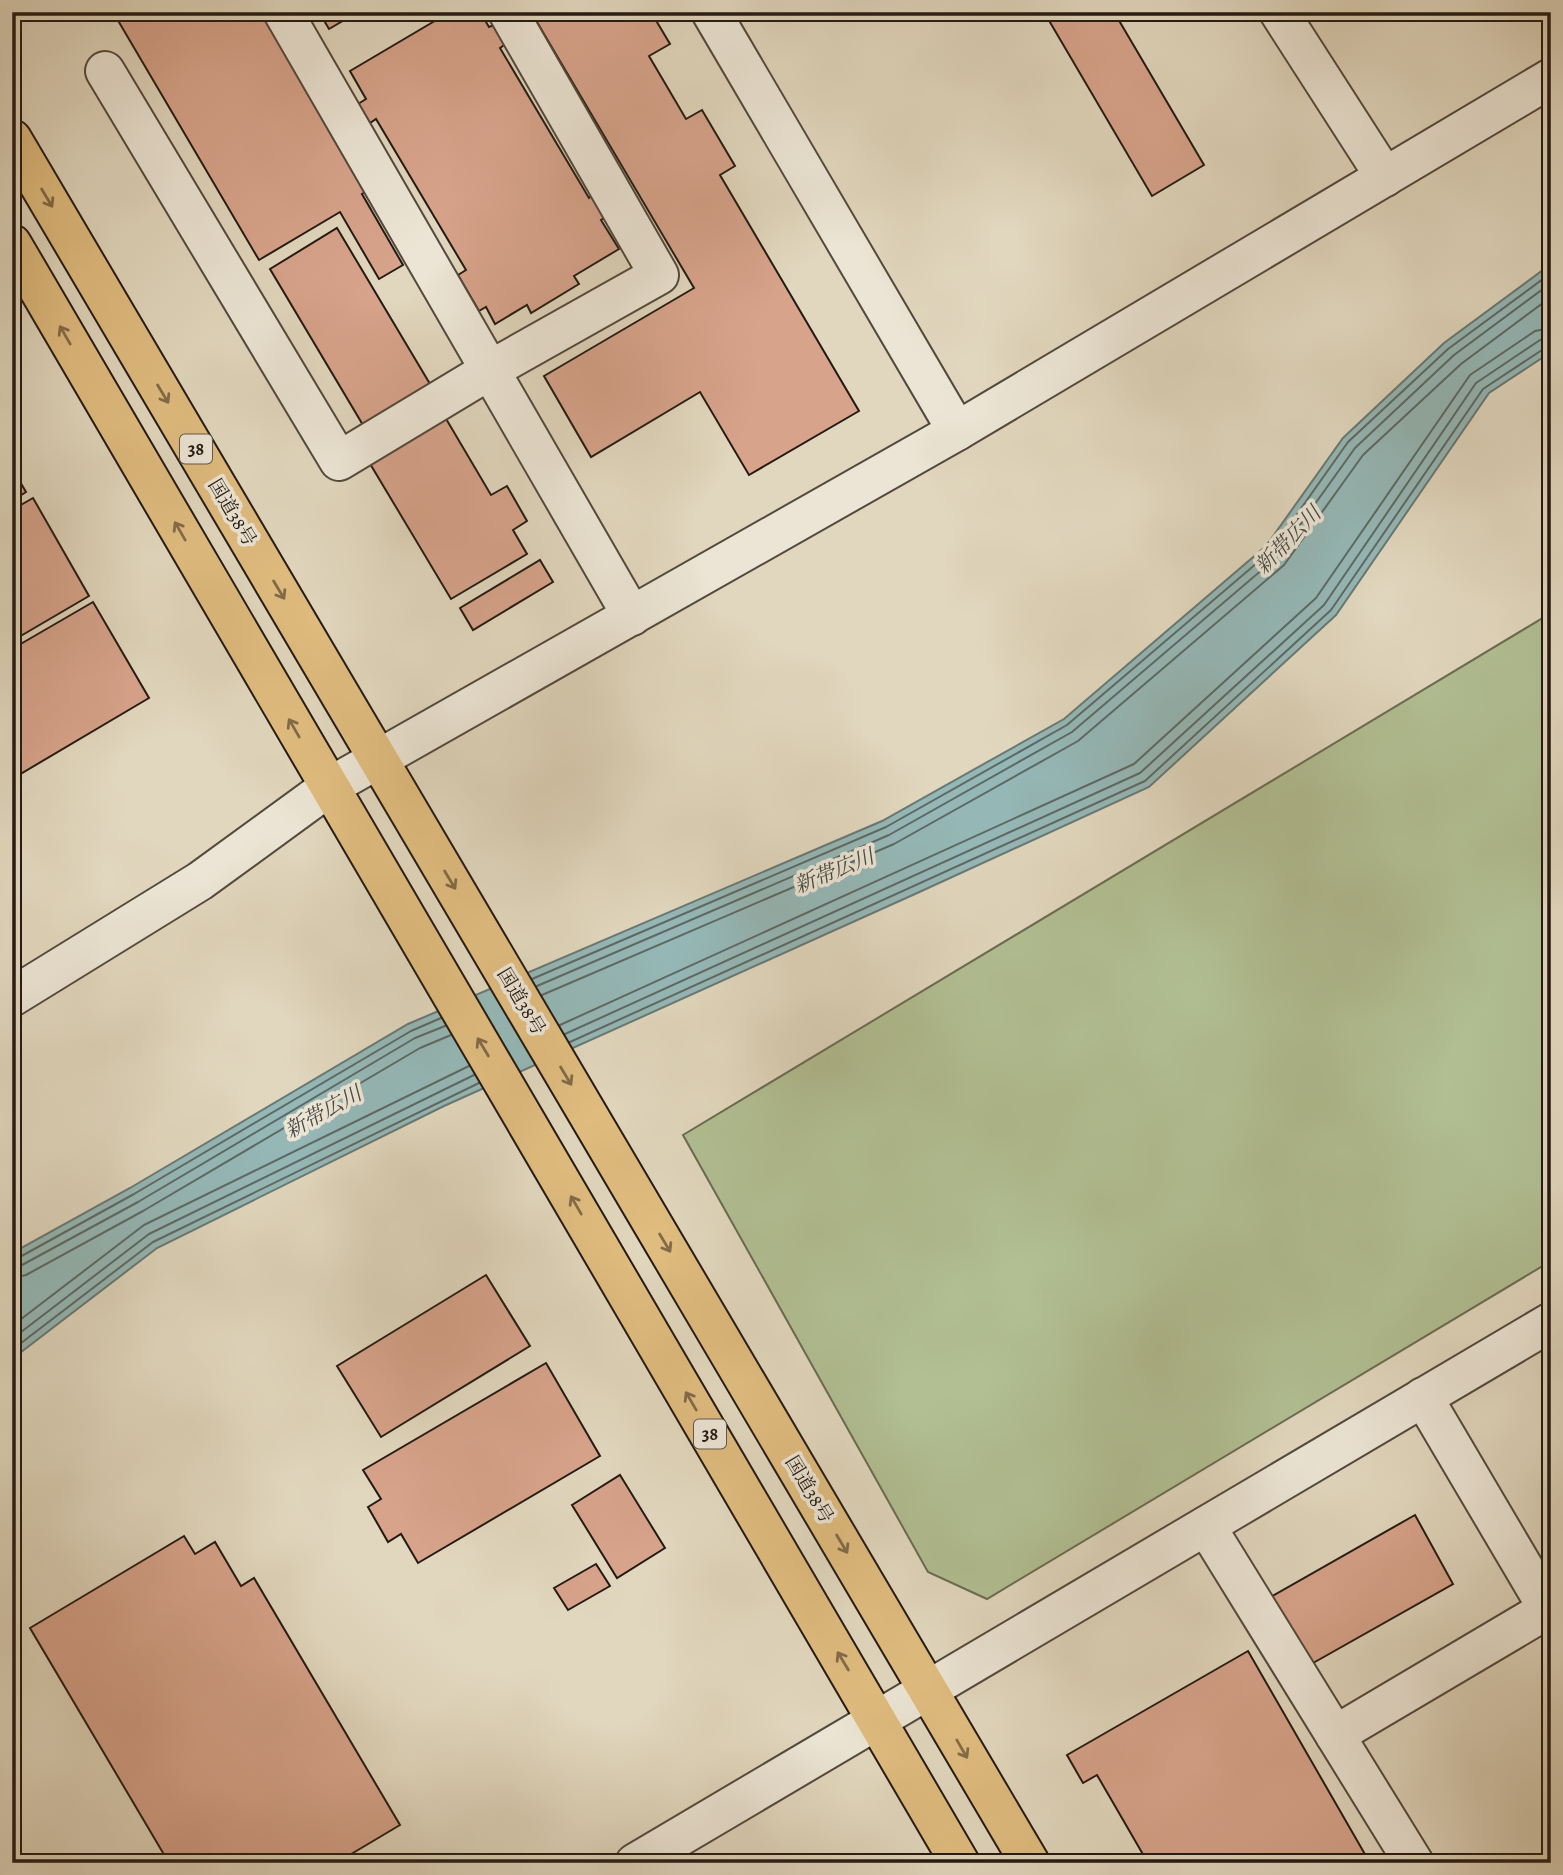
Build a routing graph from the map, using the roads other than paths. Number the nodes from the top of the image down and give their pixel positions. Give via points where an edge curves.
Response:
1 (284, 12) edge
2 (508, 12) edge
3 (711, 12) edge
4 (1279, 12) edge
5 (105, 71) dead end
6 (1551, 78) edge
7 (12, 139) edge
8 (1385, 177) junction
9 (12, 244) edge
10 (490, 370) junction
11 (957, 431) junction
12 (632, 616) junction
13 (379, 759) junction
14 (329, 787) junction
15 (12, 997) edge
16 (1551, 1322) edge
17 (1423, 1397) junction
18 (1206, 1526) junction
19 (1549, 1611) edge
20 (928, 1690) junction
21 (877, 1720) junction
22 (1335, 1735) junction
23 (658, 1857) edge
24 (960, 1863) edge
25 (1030, 1863) edge
26 (1414, 1863) edge

1 - 10 street
2 - 10 street via 659,275
3 - 11 street
4 - 8 street
5 - 10 street via 339,461
6 - 8 street
7 -> 13 highway, 国道38号 / 38
8 - 11 street
14 -> 9 highway, 38
10 - 12 street
11 - 12 street
12 - 13 street
13 - 14 street
13 -> 20 highway, 国道38号 / 38
14 - 15 street via 200,881
21 -> 14 highway, 38
16 - 17 street
17 - 18 street
17 - 19 street
18 - 20 street
18 - 22 street
19 - 22 street
20 - 21 street
20 -> 25 highway, 国道38号 / 38
21 - 23 street
21 - 24 highway, 38
22 - 26 street

